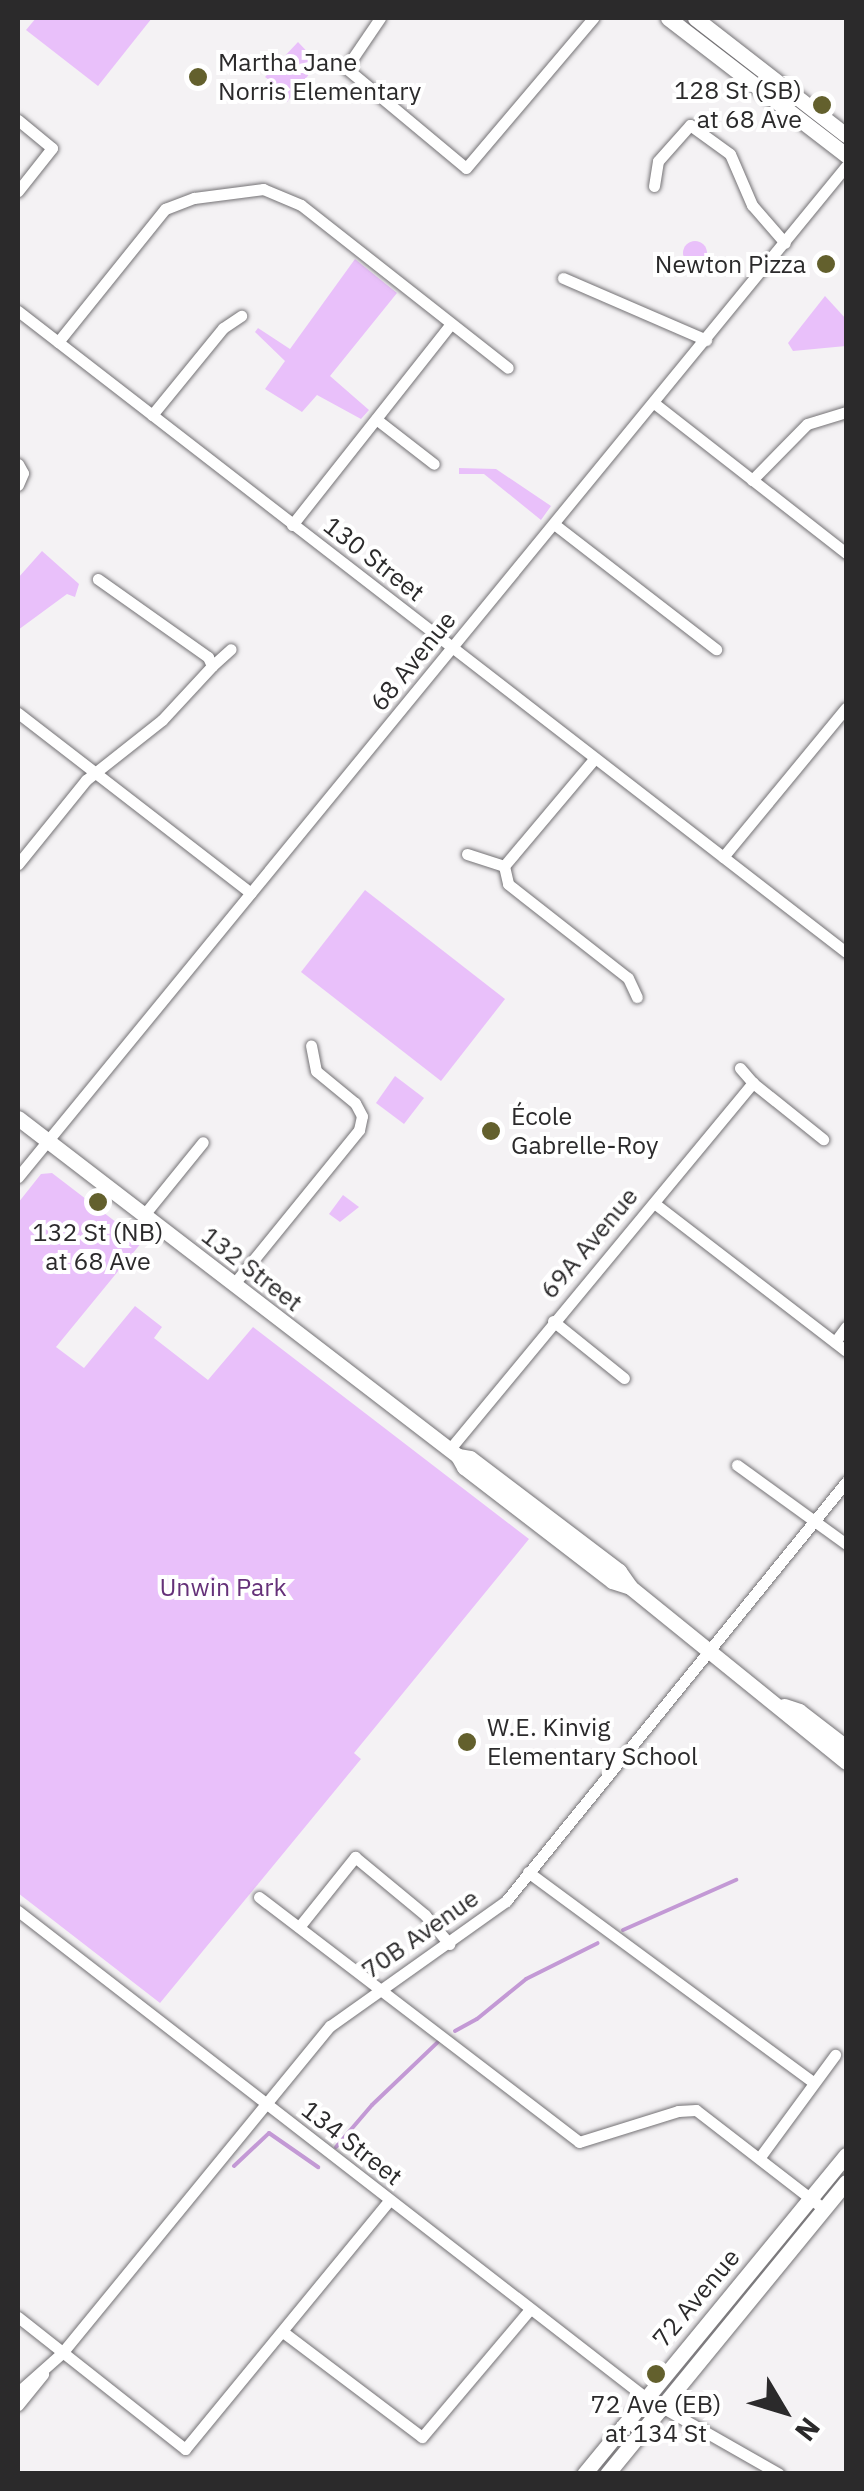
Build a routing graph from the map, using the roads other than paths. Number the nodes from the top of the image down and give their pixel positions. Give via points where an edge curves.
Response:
1 (380, 18) edge
2 (593, 18) edge
3 (668, 18) edge
4 (696, 18) edge
5 (18, 120) edge
6 (846, 135) edge
7 (846, 155) edge
8 (845, 170) edge
9 (654, 186) dead end
10 (18, 191) edge
11 (786, 243) junction
12 (563, 278) dead end
13 (18, 311) edge
14 (241, 316) dead end
15 (451, 324) junction
16 (706, 340) junction
17 (58, 342) junction
18 (508, 368) dead end
19 (654, 403) junction
20 (846, 412) edge
21 (152, 415) junction
22 (376, 419) junction
23 (18, 464) edge
24 (434, 464) dead end
25 (752, 480) junction
26 (18, 485) edge
27 (554, 524) junction
28 (292, 525) junction
29 (846, 553) edge
30 (98, 579) dead end
31 (452, 648) junction
32 (716, 649) dead end
33 (231, 650) dead end
34 (210, 662) junction
35 (846, 708) edge
36 (18, 713) edge
37 (595, 758) junction
38 (94, 772) junction
39 (467, 854) dead end
40 (723, 856) junction
41 (18, 864) edge
42 (504, 866) junction
43 (251, 893) junction
44 (846, 952) edge
45 (637, 997) dead end
46 (311, 1045) dead end
47 (740, 1068) dead end
48 (753, 1083) junction
49 (18, 1118) edge
50 (823, 1139) dead end
51 (47, 1141) junction
52 (203, 1142) dead end
53 (18, 1177) edge
54 (654, 1203) junction
55 (143, 1216) junction
56 (232, 1285) junction
57 (552, 1321) junction
58 (846, 1327) edge
59 (834, 1342) junction
60 (846, 1351) edge
61 (624, 1378) dead end
62 (454, 1453) junction
63 (737, 1465) dead end
64 (846, 1482) edge
65 (814, 1521) junction
66 (846, 1544) edge
67 (710, 1650) junction
68 (781, 1704) junction
69 (846, 1747) edge
70 (846, 1762) edge
71 (528, 1872) junction
72 (259, 1897) dead end
73 (18, 1911) edge
74 (299, 1927) junction
75 (449, 1944) junction
76 (382, 1988) junction
77 (835, 2056) dead end
78 (814, 2083) junction
79 (266, 2106) junction
80 (846, 2155) edge
81 (760, 2157) junction
82 (846, 2182) edge
83 (388, 2201) junction
84 (817, 2204) junction
85 (530, 2308) junction
86 (18, 2318) edge
87 (283, 2332) junction
88 (62, 2353) junction
89 (48, 2366) junction
90 (18, 2392) edge
91 (646, 2398) junction
92 (18, 2405) edge
93 (660, 2408) junction
94 (584, 2474) edge
95 (607, 2474) edge
96 (780, 2474) edge

1 - 2 street via 346,68 466,168
3 - 7 main road
4 - 6 main road
5 - 10 street via 52,148
8 - 11 street, 68 Avenue
9 - 11 street via 658,161 690,125 730,154 752,205
11 - 16 street, 68 Avenue
12 - 16 street
13 - 17 street, 130 Street
14 - 21 street via 223,328
15 - 17 street via 290,198 263,190 184,200 166,209
15 - 18 street
15 - 22 street
16 - 19 street, 68 Avenue
17 - 21 street, 130 Street
19 - 25 street
19 - 27 street, 68 Avenue
20 - 25 street via 807,424
21 - 28 street, 130 Street
22 - 24 street
22 - 28 street
23 - 26 street via 24,473
25 - 29 street
27 - 31 street, 68 Avenue
27 - 32 street
28 - 31 street, 130 Street
30 - 34 street
31 - 37 street, 130 Street
31 - 43 street, 68 Avenue
33 - 34 street
34 - 38 street via 162,720
35 - 40 street
36 - 38 street
37 - 40 street, 130 Street
37 - 42 street
38 - 41 street
38 - 43 street
39 - 42 street
40 - 44 street, 130 Street
42 - 45 street via 508,884 628,978
43 - 51 street, 68 Avenue
46 - 56 street via 316,1071 355,1103 362,1116 359,1130
47 - 48 street
48 - 50 street
48 - 54 street, 69A Avenue
49 - 51 main road, 132 Street
51 - 53 street, 68 Avenue
51 - 55 main road, 132 Street
52 - 55 street
54 - 57 street, 69A Avenue
54 - 59 street
55 - 56 main road, 132 Street
56 - 62 main road, 132 Street
57 - 61 street
57 - 62 street, 69A Avenue
58 - 59 street
59 - 60 street
62 - 67 main road, 132 Street via 470,1458 604,1560
63 - 65 street
64 - 65 street, 70B Avenue
65 - 66 street
65 - 67 street, 70B Avenue
67 - 68 main road, 132 Street
67 - 71 street, 70B Avenue
68 - 69 main road, 132 Street
68 - 70 main road, 132 Street
71 - 75 street, 70B Avenue via 506,1901
71 - 78 street
72 - 74 street
73 - 79 street, 134 Street
74 - 75 street via 355,1857 426,1914
74 - 76 street
75 - 76 street, 70B Avenue
76 - 79 street, 70B Avenue via 330,2026
76 - 81 street via 579,2142 693,2109
77 - 78 street
78 - 81 street
79 - 83 street, 134 Street
79 - 88 street, 70B Avenue
80 - 84 main road, 72 Avenue
81 - 84 street
82 - 84 main road, 72 Avenue
83 - 85 street, 134 Street
83 - 87 street
84 - 91 main road, 72 Avenue
84 - 93 main road, 72 Avenue
85 - 87 street via 422,2438
85 - 91 street, 134 Street
86 - 88 street
87 - 88 street via 184,2449
88 - 89 street, 70B Avenue
89 - 90 street
89 - 92 street
91 - 93 street, 134 Street
91 - 94 main road, 72 Avenue
93 - 95 main road, 72 Avenue
93 - 96 street, 134 Street

